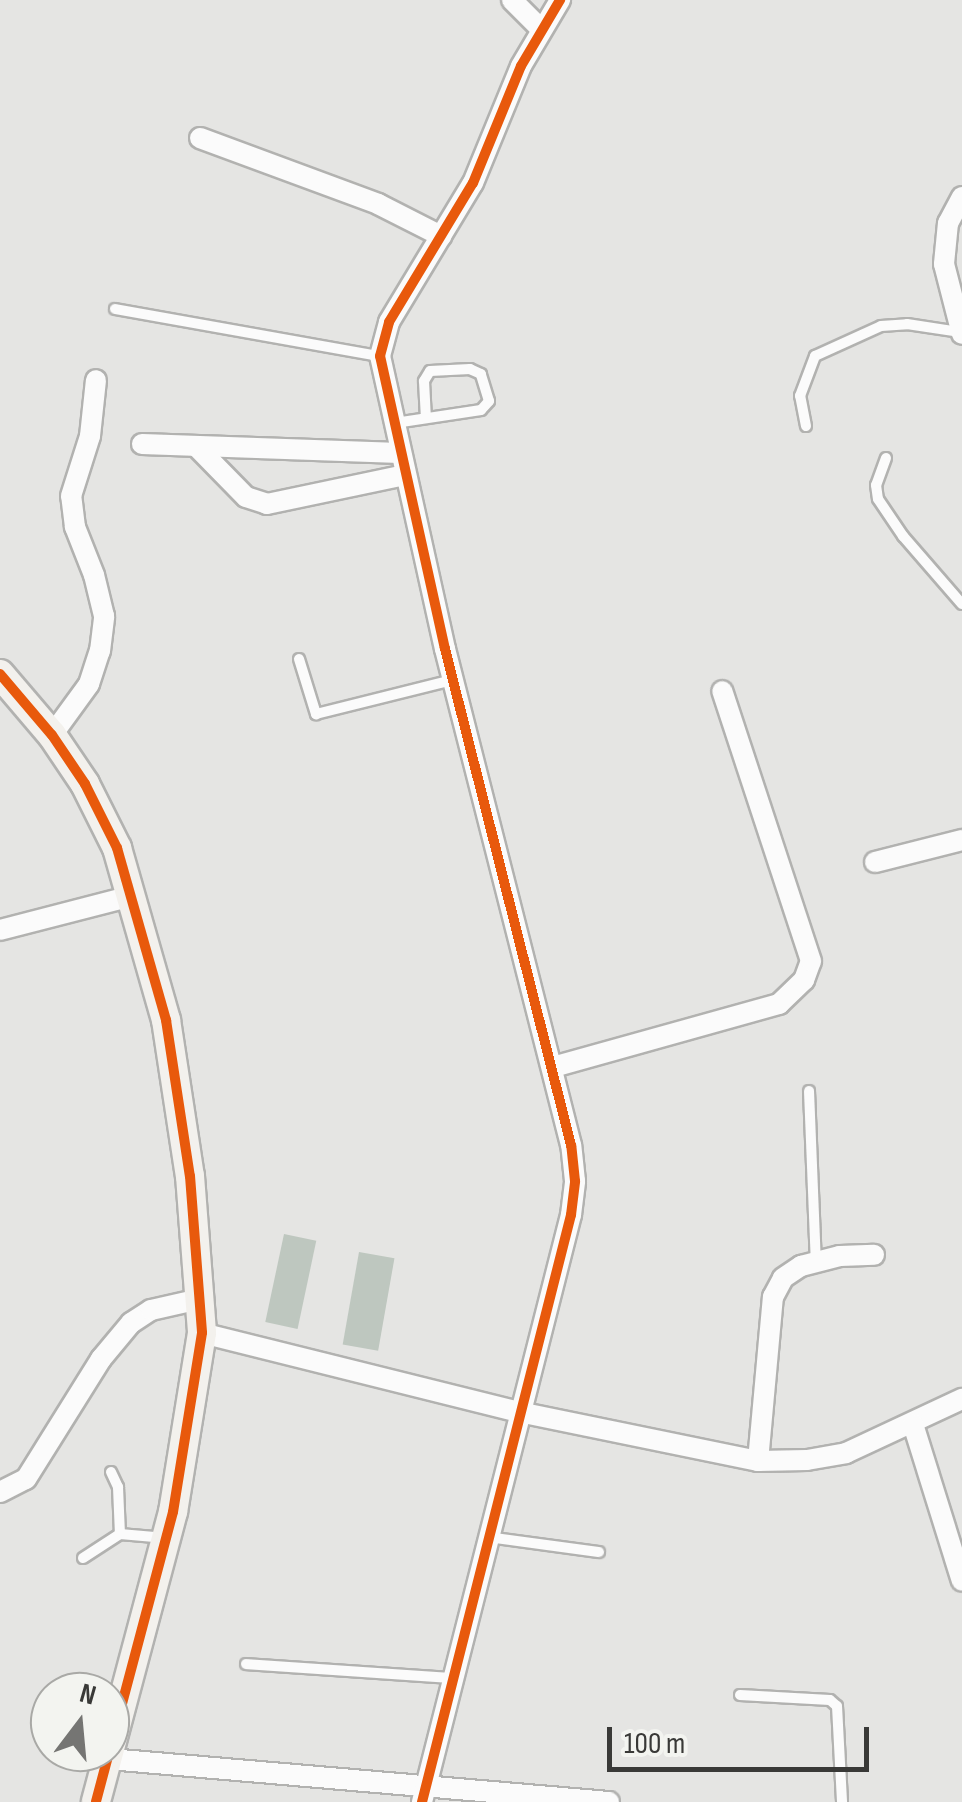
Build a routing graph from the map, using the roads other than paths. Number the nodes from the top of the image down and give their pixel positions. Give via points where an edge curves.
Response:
1 (512, 0) edge
2 (560, 0) edge
3 (540, 28) junction
4 (200, 138) dead end
5 (962, 197) edge
6 (441, 236) junction
7 (115, 309) dead end
8 (962, 333) edge
9 (380, 356) junction
10 (96, 380) dead end
11 (426, 418) junction
12 (394, 423) junction
13 (806, 426) dead end
14 (142, 444) dead end
15 (196, 446) junction
16 (348, 452) junction
17 (400, 453) junction
18 (886, 458) dead end
19 (405, 475) junction
20 (356, 486) junction
21 (962, 604) edge
22 (299, 659) dead end
23 (0, 674) edge
24 (454, 680) junction
25 (722, 691) dead end
26 (52, 735) junction
27 (962, 840) edge
28 (874, 862) dead end
29 (131, 896) junction
30 (0, 930) edge
31 (553, 1067) junction
32 (808, 1091) dead end
33 (874, 1255) dead end
34 (816, 1263) junction
35 (200, 1299) junction
36 (202, 1333) junction
37 (962, 1398) edge
38 (519, 1412) junction
39 (914, 1424) junction
40 (758, 1460) junction
41 (112, 1472) dead end
42 (0, 1492) edge
43 (120, 1534) junction
44 (487, 1537) junction
45 (166, 1538) junction
46 (598, 1552) dead end
47 (83, 1558) dead end
48 (962, 1581) edge
49 (246, 1664) dead end
50 (130, 1678) edge
51 (450, 1678) junction
52 (740, 1695) dead end
53 (130, 1761) edge
54 (105, 1772) edge
55 (422, 1794) edge
56 (96, 1802) edge
57 (609, 1802) edge
58 (842, 1802) edge

1 - 3 street
2 - 3 street
3 - 6 street
4 - 6 street via 378,204
5 - 8 street via 948,223 944,264
6 - 9 street via 390,322
7 - 9 lane
8 - 13 lane via 880,326 815,356 800,396
9 - 12 street
10 - 26 street via 90,436 71,496 104,616 100,650 89,684
11 - 11 lane via 487,406 481,374 470,368 430,371 424,381
11 - 12 lane
12 - 17 street
14 - 15 street
15 - 16 street
15 - 20 street via 257,502
16 - 17 street
16 - 20 street
17 - 19 street
18 - 21 lane via 878,499
19 - 20 street
19 - 24 street
22 - 24 lane via 316,714
23 - 26 street
24 - 31 street
25 - 31 street via 811,961 804,980 778,1004
26 - 29 street via 117,848
27 - 28 street
29 - 30 street
29 - 35 street via 166,1020
31 - 38 street via 575,1181
32 - 34 lane
33 - 34 street
34 - 40 street via 784,1278 773,1297
35 - 36 street
35 - 42 street via 152,1310 131,1323 26,1479
36 - 38 street
36 - 45 street
37 - 39 street
38 - 40 street
38 - 44 street
39 - 40 street via 846,1453
39 - 48 street
41 - 43 lane
43 - 45 lane
43 - 47 lane
44 - 46 lane
44 - 51 street
45 - 50 street
49 - 51 lane
51 - 55 street
52 - 58 lane via 830,1700 837,1706
53 - 55 street
54 - 56 street
55 - 57 street

